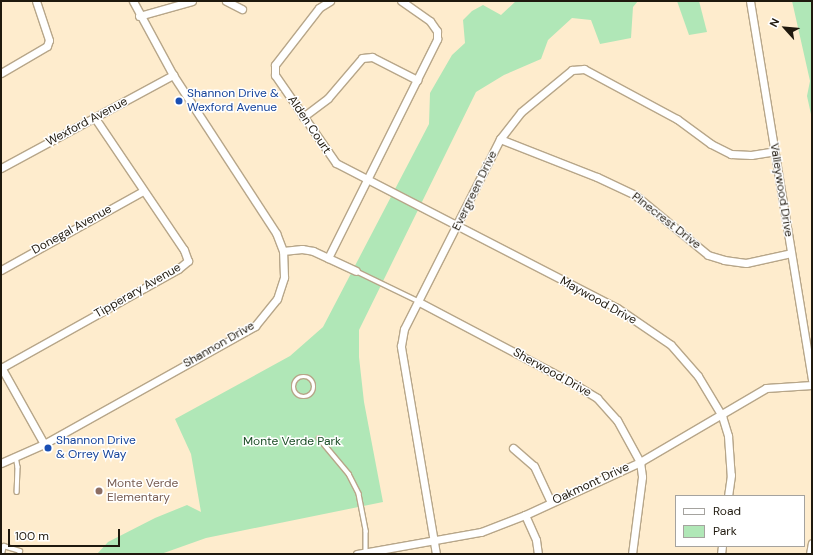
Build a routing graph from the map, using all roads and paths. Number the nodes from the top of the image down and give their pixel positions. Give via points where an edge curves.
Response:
1 (36, 1) edge
2 (133, 1) edge
3 (192, 1) edge
4 (226, 1) edge
5 (330, 1) edge
6 (402, 1) edge
7 (750, 1) edge
8 (242, 9) dead end
9 (139, 16) junction
10 (1, 73) edge
11 (173, 75) junction
12 (417, 80) junction
13 (303, 117) junction
14 (95, 118) junction
15 (500, 139) junction
16 (775, 150) junction
17 (1, 168) edge
18 (368, 180) junction
19 (143, 191) junction
20 (458, 227) junction
21 (283, 252) junction
22 (791, 253) junction
23 (328, 258) junction
24 (1, 270) edge
25 (356, 271) joint
26 (419, 302) junction
27 (1, 367) edge
28 (812, 380) edge
29 (812, 385) edge
30 (314, 387) joint
31 (722, 416) junction
32 (319, 438) dead end
33 (44, 444) junction
34 (513, 448) dead end
35 (16, 456) junction
36 (640, 462) junction
37 (1, 464) edge
38 (17, 492) dead end
39 (728, 495) edge
40 (552, 502) junction
41 (525, 516) junction
42 (433, 540) junction
43 (812, 543) edge
44 (366, 552) junction
45 (2, 554) edge
46 (20, 554) edge
47 (357, 554) edge
48 (436, 554) edge
49 (538, 554) edge
50 (632, 554) edge
51 (810, 554) edge

1 - 10 street via 49,40 48,46
2 - 9 street, Shannon Drive
3 - 9 street
4 - 8 street
5 - 13 street, Alden Court via 320,8 275,65 276,75
6 - 12 street via 417,10 437,31 438,39
7 - 16 street, Valleywood Drive
9 - 11 street, Shannon Drive
11 - 14 street, Wexford Avenue
11 - 21 street, Shannon Drive via 276,233
12 - 13 street via 372,57 362,58 328,98
12 - 18 street
13 - 18 street, Alden Court via 336,163
14 - 17 street, Wexford Avenue
14 - 19 street, Tipperary Avenue
15 - 16 street, Evergreen Drive via 521,112 572,70 584,69 677,119 711,144 731,154 751,155
15 - 20 street, Evergreen Drive
15 - 22 street, Pinecrest Drive via 597,177 635,195 708,255 746,263
16 - 22 street, Valleywood Drive
18 - 20 street, Alden Court
18 - 23 street
19 - 24 street, Donegal Avenue
19 - 27 street, Tipperary Avenue via 184,250 188,261 178,269
20 - 26 street, Evergreen Drive
20 - 31 street, Maywood Drive via 617,308 672,345 698,376
21 - 23 street via 302,249
21 - 33 street, Shannon Drive via 284,277 277,299 255,326
22 - 28 street, Valleywood Drive
23 - 25 street
25 - 26 lane, Sherwood Drive
26 - 36 street, Sherwood Drive via 597,398 617,420
26 - 42 street, Evergreen Drive via 404,329 401,346
27 - 33 street
29 - 31 street, Oakmont Drive via 766,388
30 - 30 lane via 310,395 304,397 295,392 294,386 297,380 303,377 311,381
31 - 36 street, Oakmont Drive
31 - 39 street, Maywood Drive via 728,436 731,475
32 - 44 lane via 349,474 360,494 366,531
33 - 35 street, Shannon Drive
34 - 40 street via 534,466
35 - 37 street, Shannon Drive
35 - 38 lane
36 - 40 street, Oakmont Drive
36 - 50 street, Sherwood Drive via 642,477
40 - 41 street, Oakmont Drive
41 - 42 street, Oakmont Drive via 481,532
41 - 49 street via 536,540
42 - 44 street, Oakmont Drive
42 - 48 street, Evergreen Drive
43 - 51 street
44 - 47 street, Oakmont Drive
45 - 46 lane via 4,546 20,551

